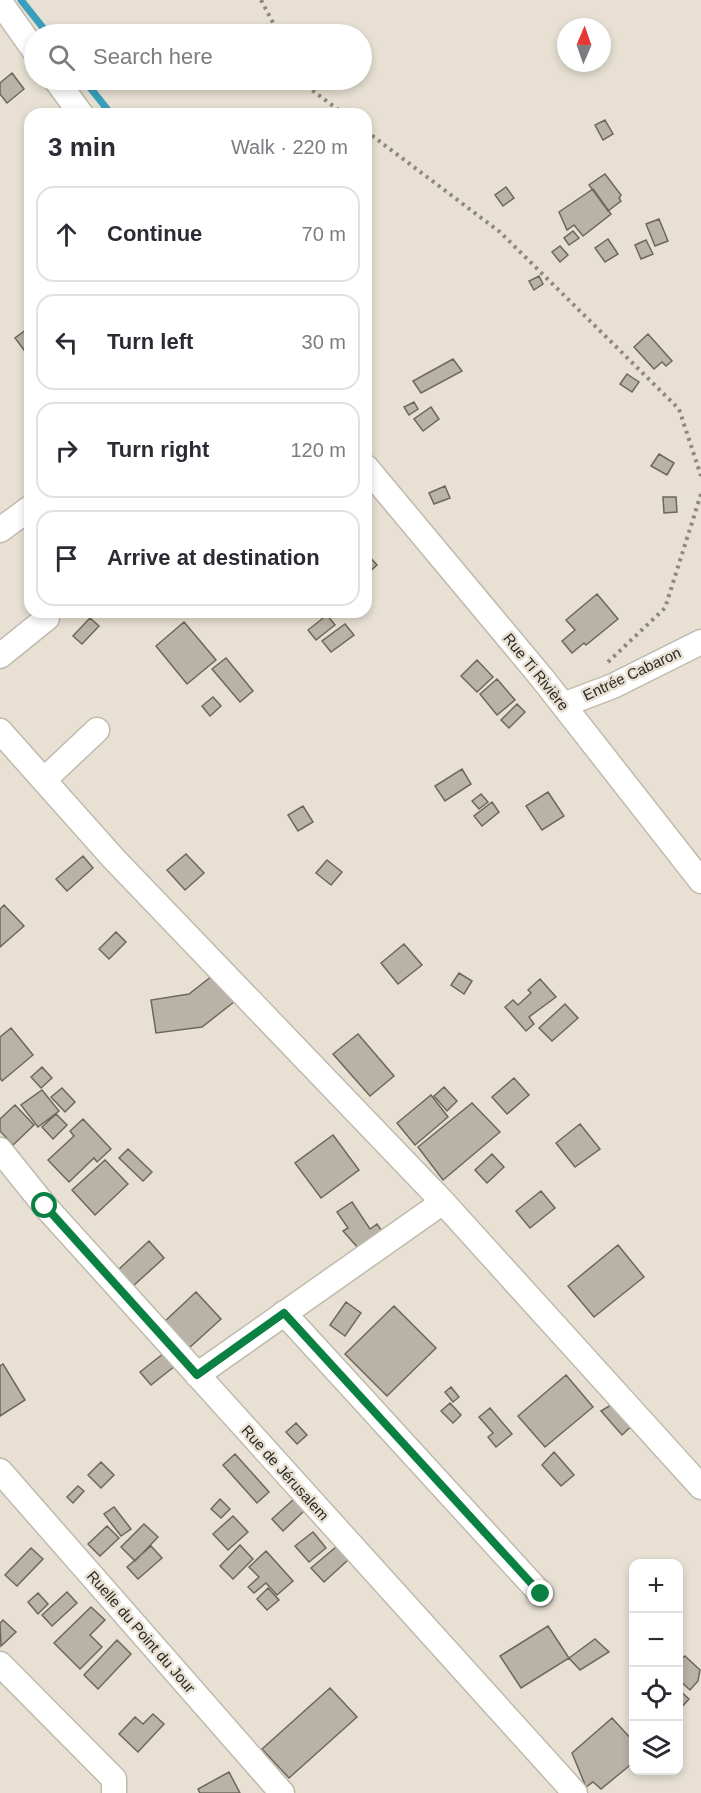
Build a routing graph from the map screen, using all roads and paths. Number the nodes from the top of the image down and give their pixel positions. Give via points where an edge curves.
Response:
1 (261, 0) edge
2 (0, 2) edge
3 (274, 24) edge
4 (24, 36) edge
5 (63, 90) edge
6 (312, 90) edge
7 (77, 108) edge
8 (336, 108) edge
9 (372, 136) edge
10 (372, 474) edge
11 (701, 477) edge
12 (701, 494) edge
13 (24, 512) edge
14 (0, 530) edge
15 (47, 618) dead end
16 (701, 642) edge
17 (0, 656) edge
18 (606, 664) dead end
19 (563, 705) junction
20 (97, 730) dead end
21 (0, 731) edge
22 (44, 780) junction
23 (701, 881) edge
24 (0, 1150) edge
25 (443, 1202) junction
26 (284, 1313) junction
27 (197, 1375) junction
28 (0, 1471) edge
29 (701, 1487) edge
30 (541, 1594) dead end
31 (0, 1664) edge
32 (114, 1793) edge
33 (282, 1793) edge
34 (575, 1793) edge

1 - 3 path
2 - 4 street
5 - 7 street
6 - 8 path
9 - 11 path via 500,232 679,409
10 - 19 street, Rue Ti Rivière
12 - 18 path via 665,608
13 - 14 street
15 - 17 street
16 - 19 street, Entrée Cabaron via 613,686
19 - 23 street, Rue Ti Rivière
20 - 22 street
21 - 22 street
22 - 25 street via 114,859
24 - 27 street, Rue de Jérusalem via 45,1206
25 - 26 street
25 - 29 street
26 - 27 street
26 - 30 street
27 - 34 street, Rue de Jérusalem
28 - 33 street, Ruelle du Point du Jour
31 - 32 street via 114,1779

